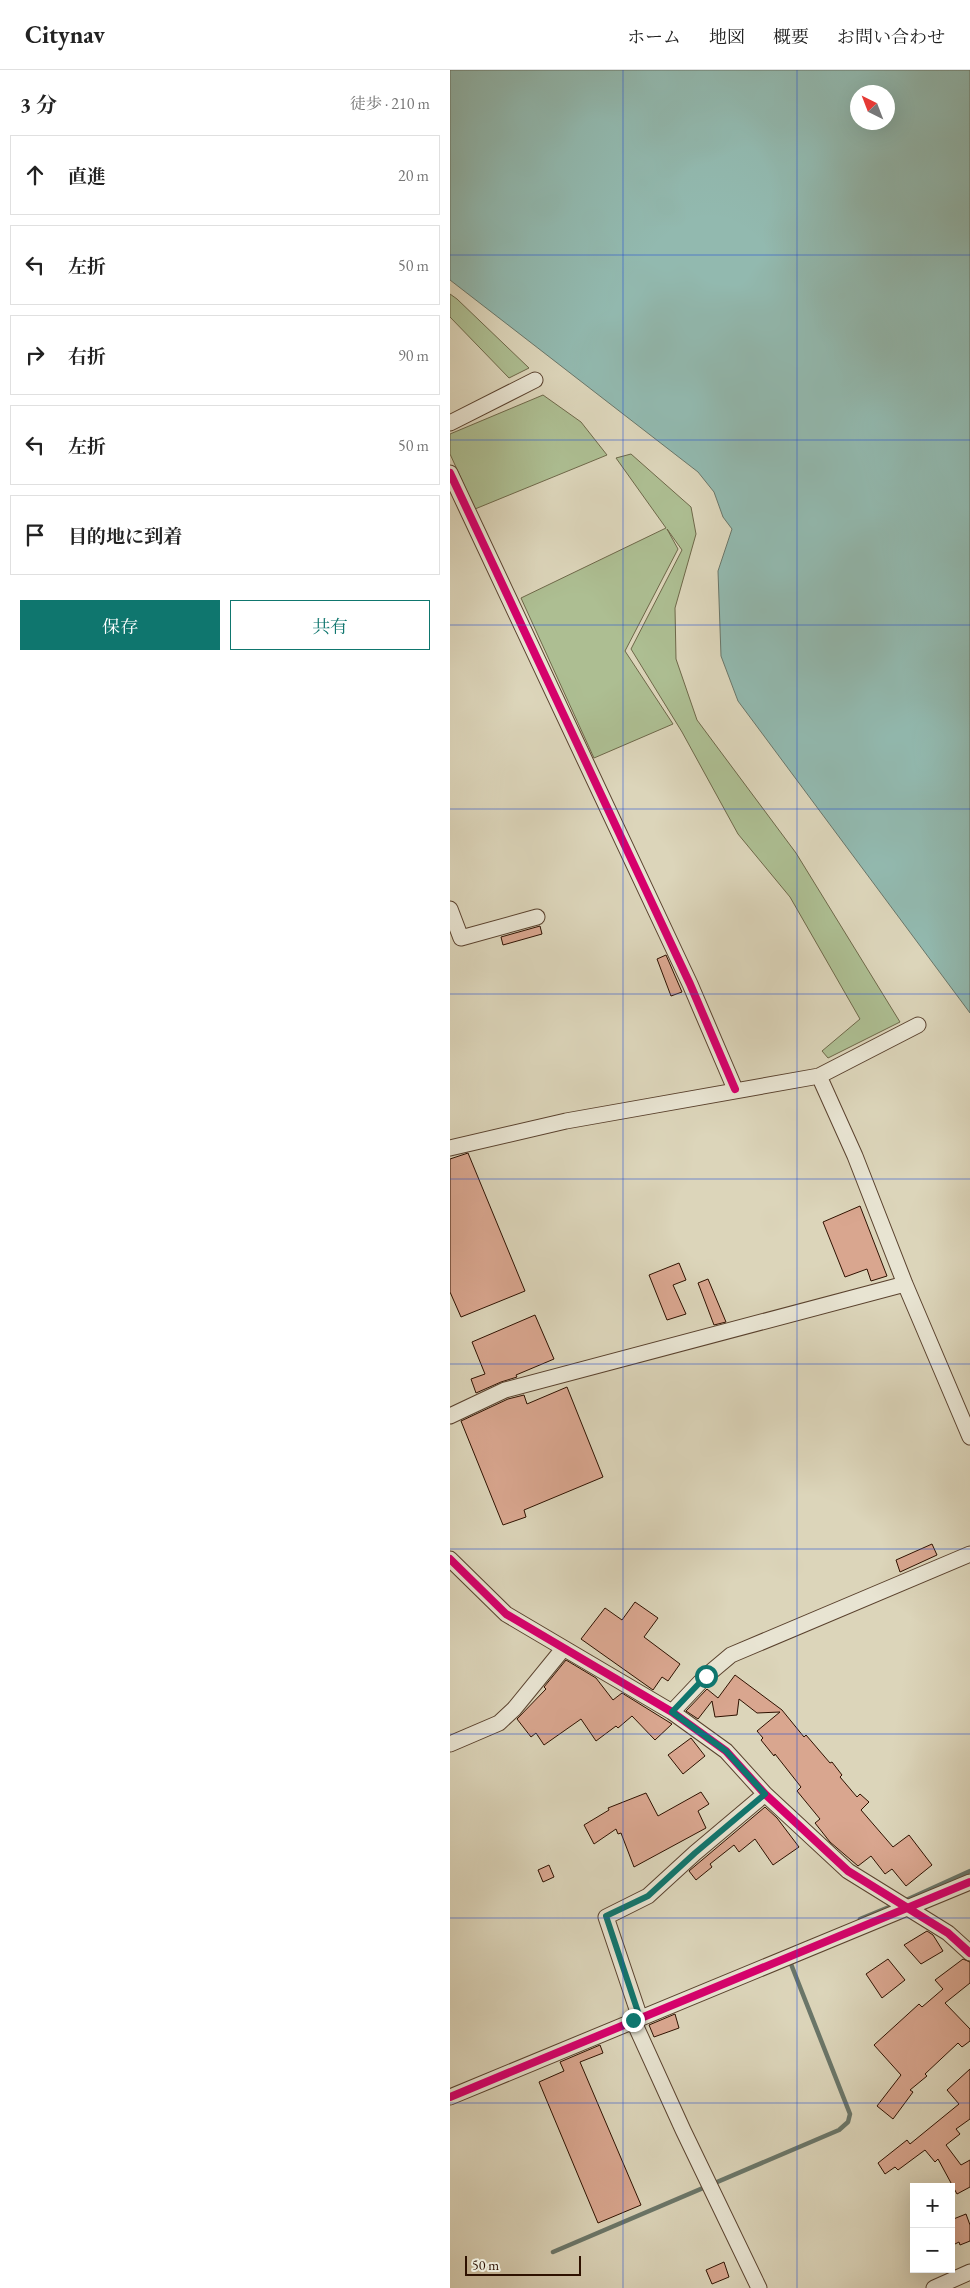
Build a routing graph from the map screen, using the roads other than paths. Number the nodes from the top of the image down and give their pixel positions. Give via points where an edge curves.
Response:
1 (535, 380) dead end
2 (450, 423) edge
3 (450, 473) edge
4 (450, 909) edge
5 (536, 917) dead end
6 (918, 1025) dead end
7 (819, 1076) junction
8 (735, 1089) junction
9 (450, 1148) edge
10 (905, 1284) junction
11 (450, 1416) edge
12 (970, 1437) edge
13 (970, 1554) edge
14 (450, 1559) edge
15 (563, 1649) junction
16 (672, 1712) junction
17 (450, 1744) edge
18 (765, 1794) junction
19 (970, 1882) edge
20 (906, 1907) junction
21 (970, 1953) edge
22 (635, 2013) junction
23 (450, 2097) edge
24 (970, 2272) edge
25 (760, 2288) edge
26 (934, 2288) edge

1 - 2 street
3 - 8 street via 690,984
4 - 5 street via 461,938
6 - 7 street
7 - 8 street
7 - 10 street via 856,1156
8 - 9 street via 665,1105 566,1121
10 - 11 street via 505,1390
10 - 12 street
13 - 16 street via 731,1655
14 - 15 street via 506,1614
15 - 16 street
15 - 17 street via 514,1709 498,1723
16 - 18 street via 726,1751
18 - 20 street via 848,1871
18 - 22 street via 648,1896 606,1916
19 - 20 street
20 - 21 street via 948,1933
20 - 22 street via 788,1958
22 - 23 street
22 - 25 street via 710,2185
24 - 26 street

